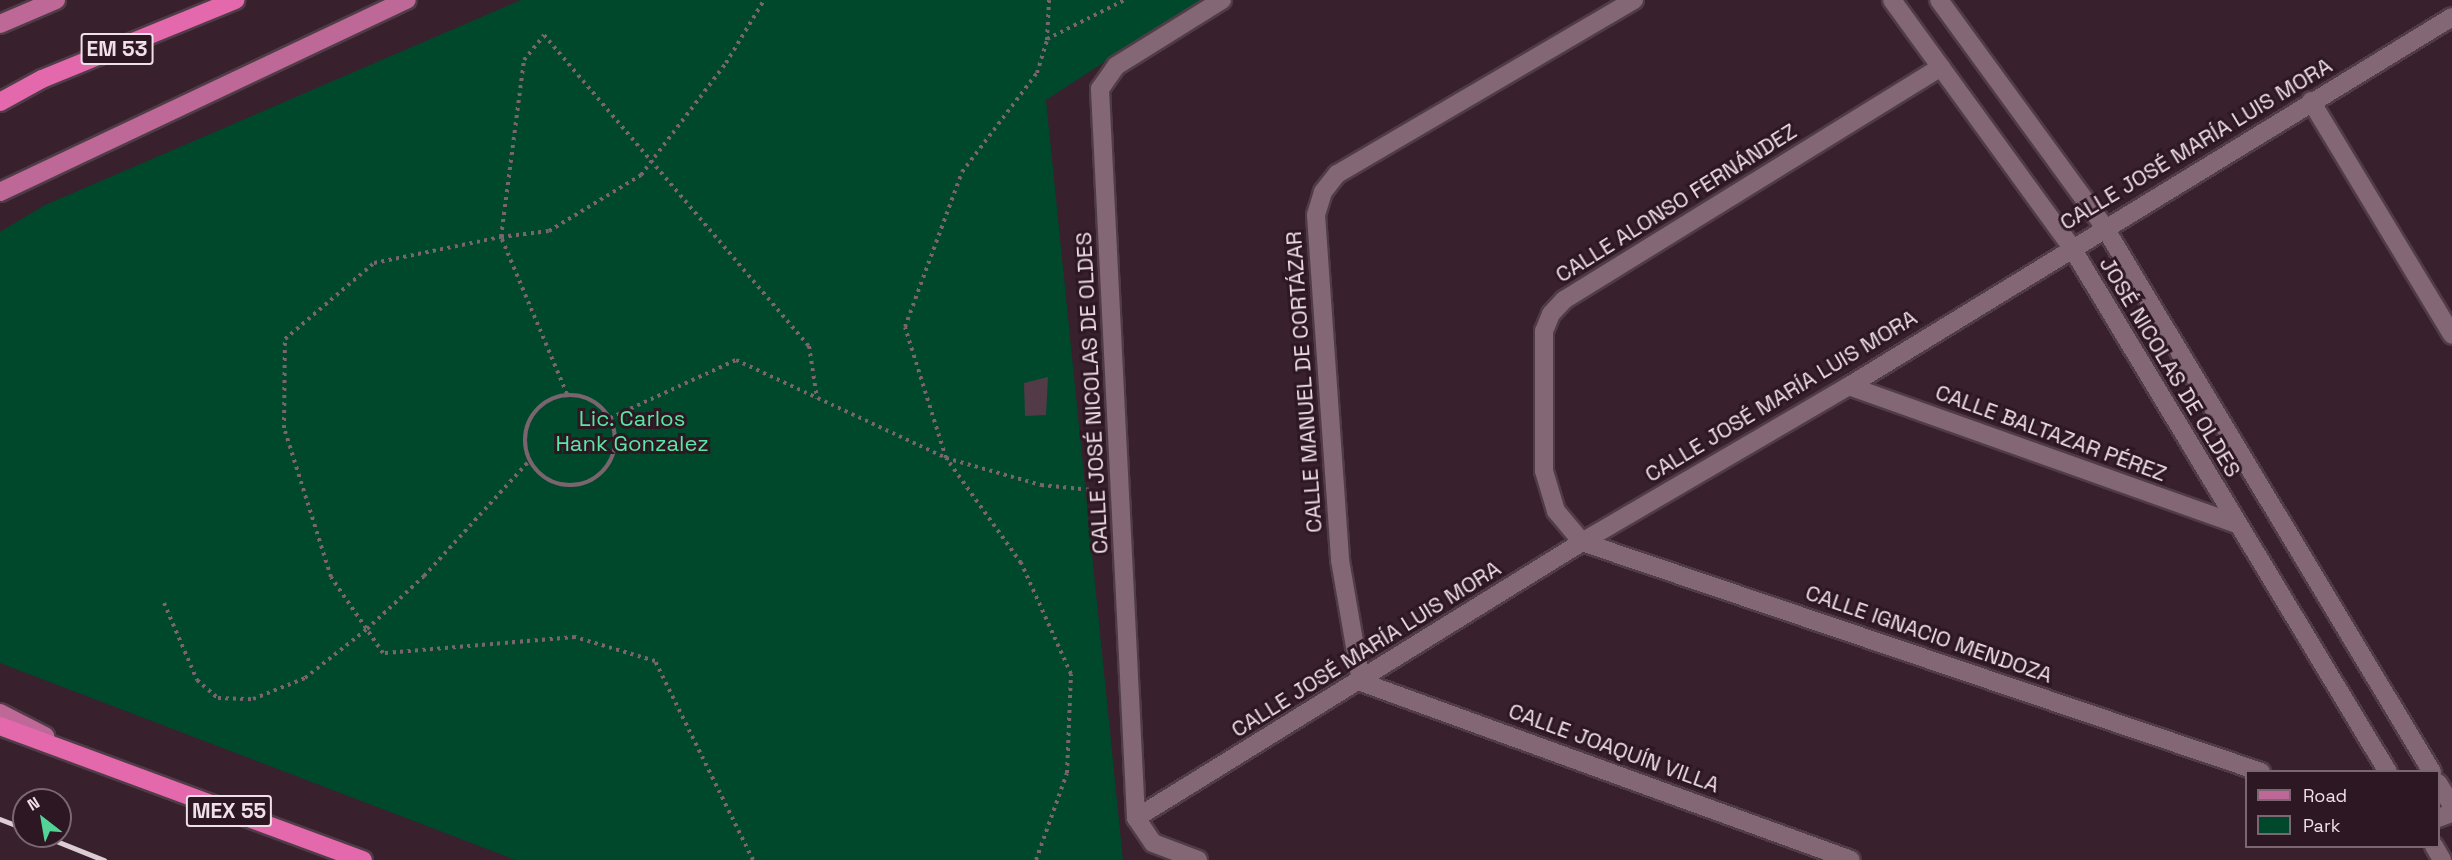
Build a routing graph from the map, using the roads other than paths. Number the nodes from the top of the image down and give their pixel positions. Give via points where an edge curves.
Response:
1 (56, 0) edge
2 (236, 0) edge
3 (407, 0) edge
4 (1222, 0) edge
5 (1634, 0) edge
6 (1892, 0) edge
7 (1939, 0) edge
8 (32, 4) edge
9 (2452, 17) edge
10 (0, 24) edge
11 (1941, 67) junction
12 (0, 102) edge
13 (2311, 102) junction
14 (0, 192) edge
15 (2105, 228) junction
16 (2072, 248) junction
17 (2452, 335) edge
18 (1849, 386) junction
19 (2236, 525) junction
20 (1582, 542) junction
21 (1361, 682) junction
22 (0, 713) edge
23 (0, 726) edge
24 (95, 761) junction
25 (2258, 770) edge
26 (2387, 770) edge
27 (2431, 770) edge
28 (2440, 785) edge
29 (2452, 805) edge
30 (1136, 818) junction
31 (363, 860) edge
32 (1198, 860) edge
33 (1851, 860) edge

1 - 8 main road
2 - 12 highway, EM 53 via 42,79
3 - 14 main road
4 - 30 street, CALLE JOSÉ NICOLAS DE OLDES via 1116,66 1100,89
5 - 21 street, CALLE MANUEL DE CORTÁZAR via 1337,174 1323,192 1316,215 1340,560
6 - 11 street, JOSÉ NICOLAS DE OLDES
7 - 15 street, JOSÉ NICOLAS DE OLDES
8 - 10 main road
9 - 13 street, CALLE JOSÉ MARÍA LUIS MORA
11 - 16 street, JOSÉ NICOLAS DE OLDES
11 - 20 street, CALLE ALONSO FERNÁNDEZ via 1564,300 1551,314 1544,331 1544,471 1556,510
13 - 15 street, CALLE JOSÉ MARÍA LUIS MORA
13 - 17 street
15 - 16 street, CALLE JOSÉ MARÍA LUIS MORA
15 - 27 street, JOSÉ NICOLAS DE OLDES
16 - 18 street, CALLE JOSÉ MARÍA LUIS MORA
16 - 19 street, JOSÉ NICOLAS DE OLDES
18 - 19 street, CALLE BALTAZAR PÉREZ
18 - 20 street, CALLE JOSÉ MARÍA LUIS MORA
19 - 26 street, JOSÉ NICOLAS DE OLDES
20 - 21 street, CALLE JOSÉ MARÍA LUIS MORA
20 - 25 street, CALLE IGNACIO MENDOZA
21 - 30 street, CALLE JOSÉ MARÍA LUIS MORA
21 - 33 street, CALLE JOAQUÍN VILLA
22 - 24 main road
23 - 24 highway, MEX 55
24 - 31 highway, MEX 55
28 - 29 street
30 - 32 street, CALLE JOSÉ NICOLAS DE OLDES via 1152,843

